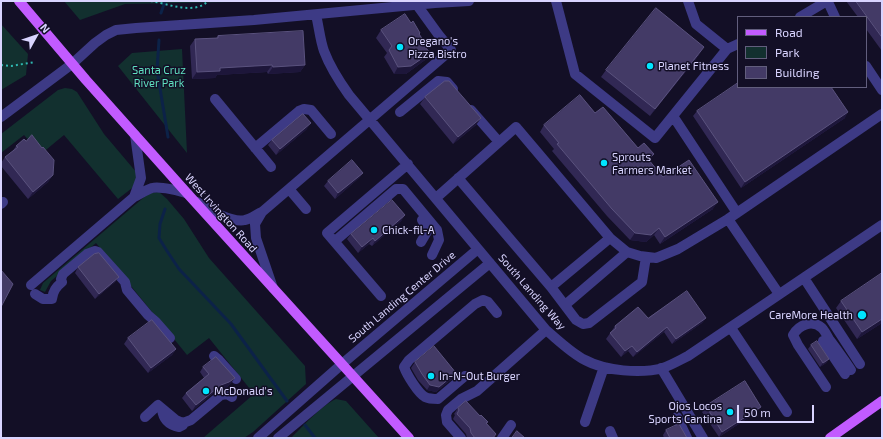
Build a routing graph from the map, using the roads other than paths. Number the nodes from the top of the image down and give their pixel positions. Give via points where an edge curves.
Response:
1 (19, 1) edge
2 (469, 1) edge
3 (556, 1) edge
4 (688, 1) edge
5 (828, 1) edge
6 (417, 5) junction
7 (316, 15) junction
8 (802, 16) edge
9 (835, 16) edge
10 (737, 44) edge
11 (727, 49) junction
12 (72, 64) junction
13 (867, 68) edge
14 (882, 90) edge
15 (215, 99) dead end
16 (400, 112) dead end
17 (882, 114) edge
18 (673, 116) junction
19 (1, 117) edge
20 (370, 119) junction
21 (331, 134) dead end
22 (135, 135) junction
23 (499, 142) junction
24 (255, 148) junction
25 (408, 164) junction
26 (270, 167) dead end
27 (458, 178) junction
28 (289, 189) junction
29 (134, 197) junction
30 (191, 197) junction
31 (436, 198) junction
32 (411, 199) junction
33 (306, 209) dead end
34 (262, 212) junction
35 (737, 213) junction
36 (728, 219) junction
37 (880, 230) edge
38 (610, 238) junction
39 (335, 241) junction
40 (421, 242) dead end
41 (478, 249) junction
42 (627, 252) junction
43 (432, 255) dead end
44 (646, 257) junction
45 (490, 263) junction
46 (804, 278) junction
47 (551, 287) junction
48 (273, 288) junction
49 (779, 294) junction
50 (381, 296) dead end
51 (564, 305) junction
52 (497, 313) dead end
53 (730, 328) junction
54 (546, 330) junction
55 (170, 338) dead end
56 (214, 356) dead end
57 (342, 364) junction
58 (860, 364) dead end
59 (604, 367) junction
60 (661, 368) junction
61 (848, 372) dead end
62 (353, 376) junction
63 (465, 376) dead end
64 (236, 379) edge
65 (826, 386) dead end
66 (232, 397) dead end
67 (882, 401) edge
68 (787, 412) dead end
69 (145, 417) dead end
70 (676, 417) dead end
71 (585, 422) dead end
72 (511, 425) dead end
73 (258, 438) edge
74 (278, 438) edge
75 (409, 438) edge
76 (461, 438) edge
77 (502, 438) edge
78 (687, 438) edge
79 (703, 438) edge
80 (830, 438) edge

1 - 12 main road, West Irvington Road
2 - 6 street
3 - 18 street via 575,74 655,138
4 - 11 street via 696,24
5 - 8 street
5 - 9 street
6 - 7 street
6 - 20 street via 451,50
7 - 12 street via 116,30 95,43
7 - 20 street, South Landing Way via 328,62 338,79
10 - 11 street
11 - 18 street
12 - 19 street
12 - 22 main road, West Irvington Road
13 - 14 street
15 - 24 street
16 - 23 street via 438,81 447,82
17 - 35 street
18 - 35 street
20 - 25 street, South Landing Way
20 - 28 street
21 - 24 street via 311,110 304,109
22 - 29 street via 141,178
22 - 30 main road, West Irvington Road
23 - 27 street
23 - 38 street via 516,127
24 - 26 street
25 - 31 street, South Landing Way
25 - 39 street via 328,233
27 - 31 street
27 - 47 street
28 - 33 street
28 - 34 street
29 - 30 street via 157,187
29 - 55 street via 33,290 43,299 52,299 56,288 62,282 63,274 94,251 102,255 125,282 127,290
30 - 34 street via 211,211 237,221
30 - 48 main road, West Irvington Road
31 - 41 street, South Landing Way
32 - 39 street via 403,189 396,189
32 - 40 street via 414,210 428,228
32 - 43 street via 437,230 439,240
34 - 48 street via 255,224 256,238
35 - 36 street
36 - 44 street via 678,249 656,258
36 - 49 street
37 - 46 street, South Landing Way
38 - 42 street
38 - 47 street
39 - 50 street
41 - 45 street, South Landing Way
41 - 57 street, South Landing Center Drive
42 - 44 street
42 - 51 street
44 - 51 street via 642,282 589,323 583,324 576,320
45 - 54 street, South Landing Way
45 - 62 street
46 - 49 street, South Landing Way
46 - 58 street
47 - 51 street
48 - 57 main road, West Irvington Road
49 - 53 street, South Landing Way
52 - 63 street via 488,302 483,300 475,304 404,368 424,397 432,399 438,399
53 - 60 street, South Landing Way via 688,356
53 - 68 street
54 - 59 street, South Landing Way via 585,360
54 - 76 street via 477,392 461,399 448,410 447,422
56 - 64 street
57 - 62 main road, West Irvington Road
57 - 73 street, South Landing Center Drive
59 - 60 street, South Landing Way via 623,371
59 - 71 street
60 - 79 street
61 - 65 street via 822,328 807,323 797,329 793,334 796,342
62 - 74 street
62 - 75 main road, West Irvington Road
66 - 69 street via 227,394 221,395 188,422 179,422 160,406
67 - 80 main road
70 - 78 street
72 - 77 street

